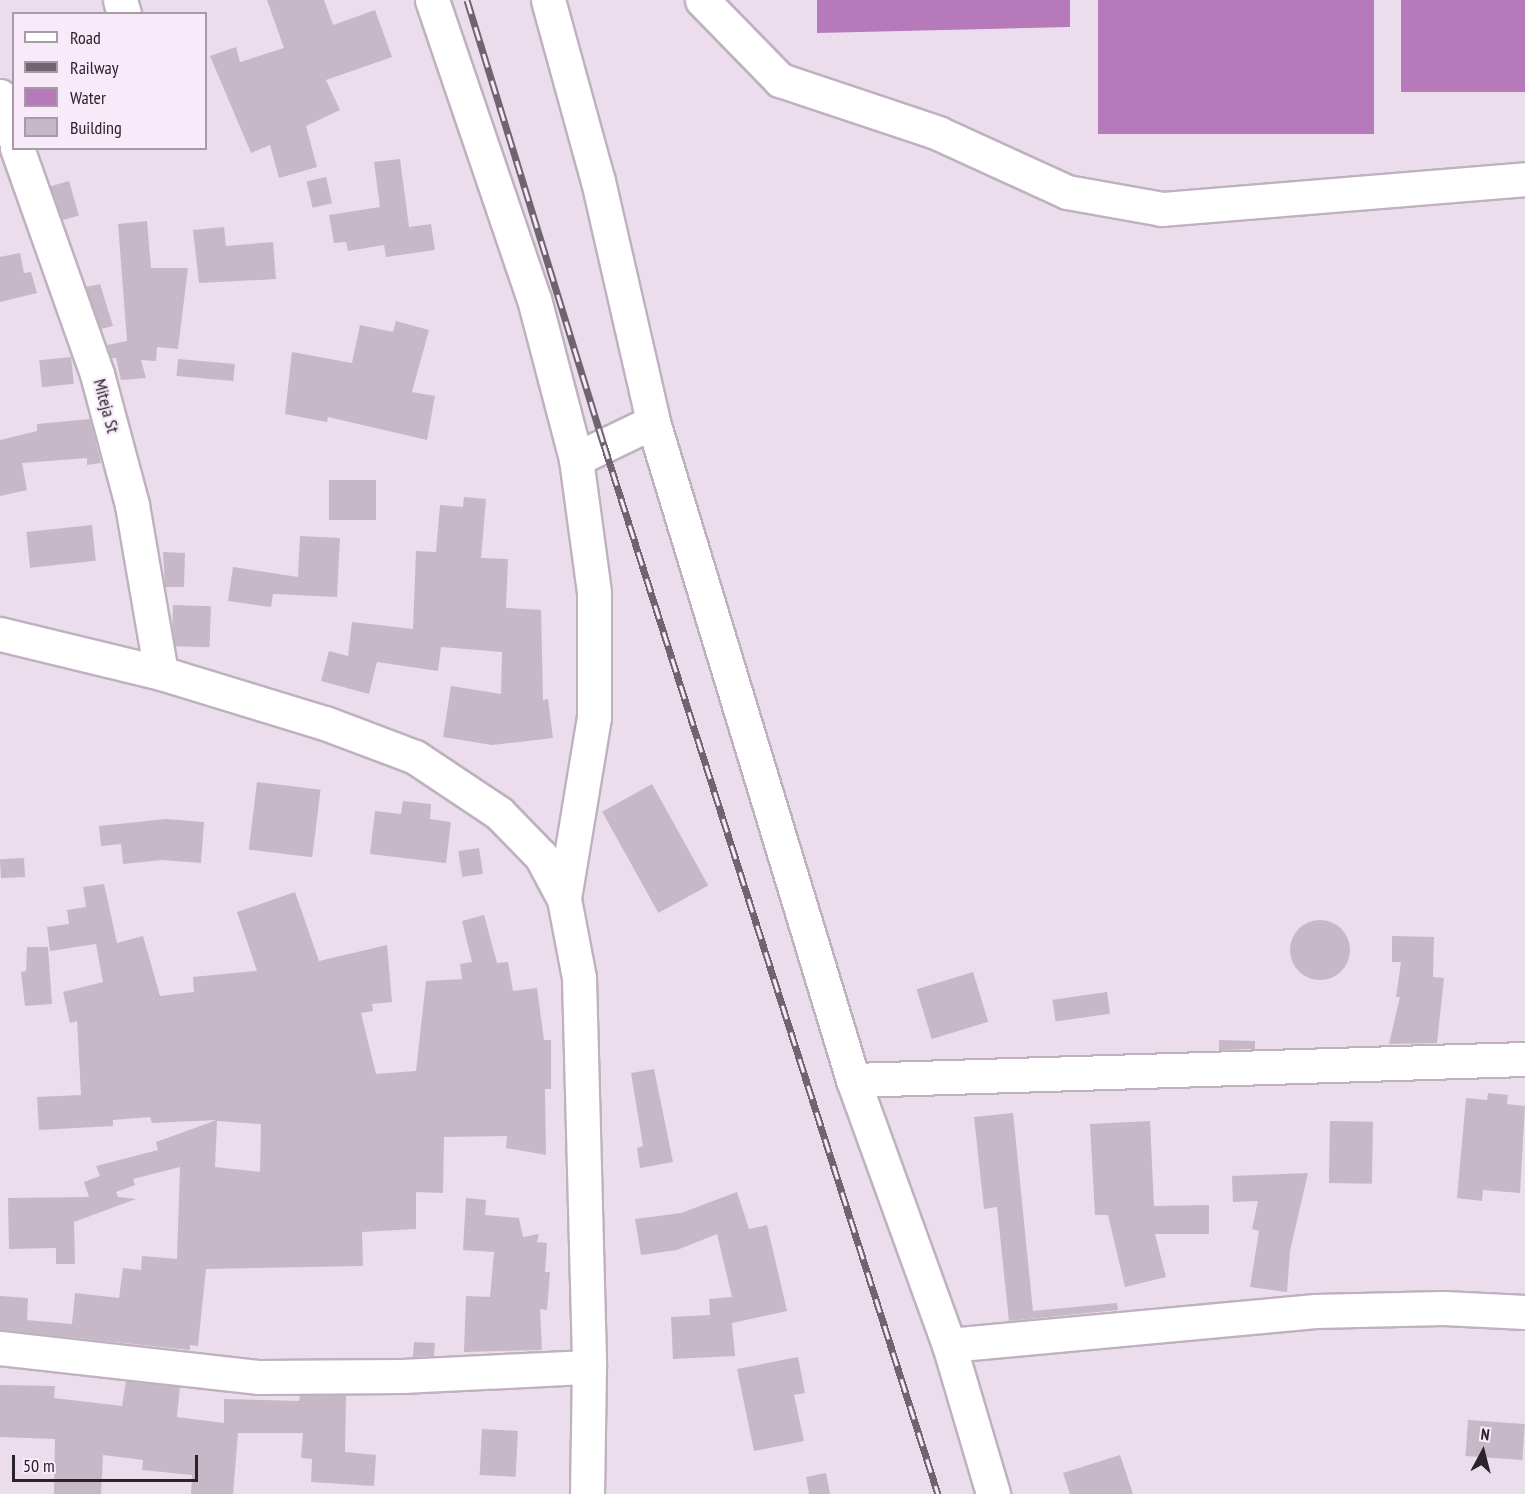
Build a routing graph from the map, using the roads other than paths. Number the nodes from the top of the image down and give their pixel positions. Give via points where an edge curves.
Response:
1 (432, 0) edge
2 (548, 0) edge
3 (702, 0) edge
4 (0, 96) edge
5 (12, 131) edge
6 (18, 150) edge
7 (1525, 179) edge
8 (653, 422) junction
9 (576, 459) junction
10 (0, 634) edge
11 (161, 673) junction
12 (564, 899) junction
13 (1525, 1059) edge
14 (853, 1080) junction
15 (1525, 1312) edge
16 (950, 1345) junction
17 (0, 1348) edge
18 (589, 1367) junction
19 (587, 1494) edge
20 (993, 1494) edge

1 - 9 street via 534,299
2 - 8 street via 598,181
3 - 7 street via 780,80 938,133 1067,192 1161,209
4 - 5 street
6 - 11 street, Miteja St via 97,374 132,504
8 - 9 street
8 - 14 street
9 - 12 street via 594,593 594,717
10 - 11 street
11 - 12 street via 325,723 415,757 499,813 541,856
12 - 18 street via 579,978
13 - 14 street
14 - 16 street
15 - 16 street via 1444,1308 1315,1311
16 - 20 street
17 - 18 street via 259,1377 402,1376
18 - 19 street

